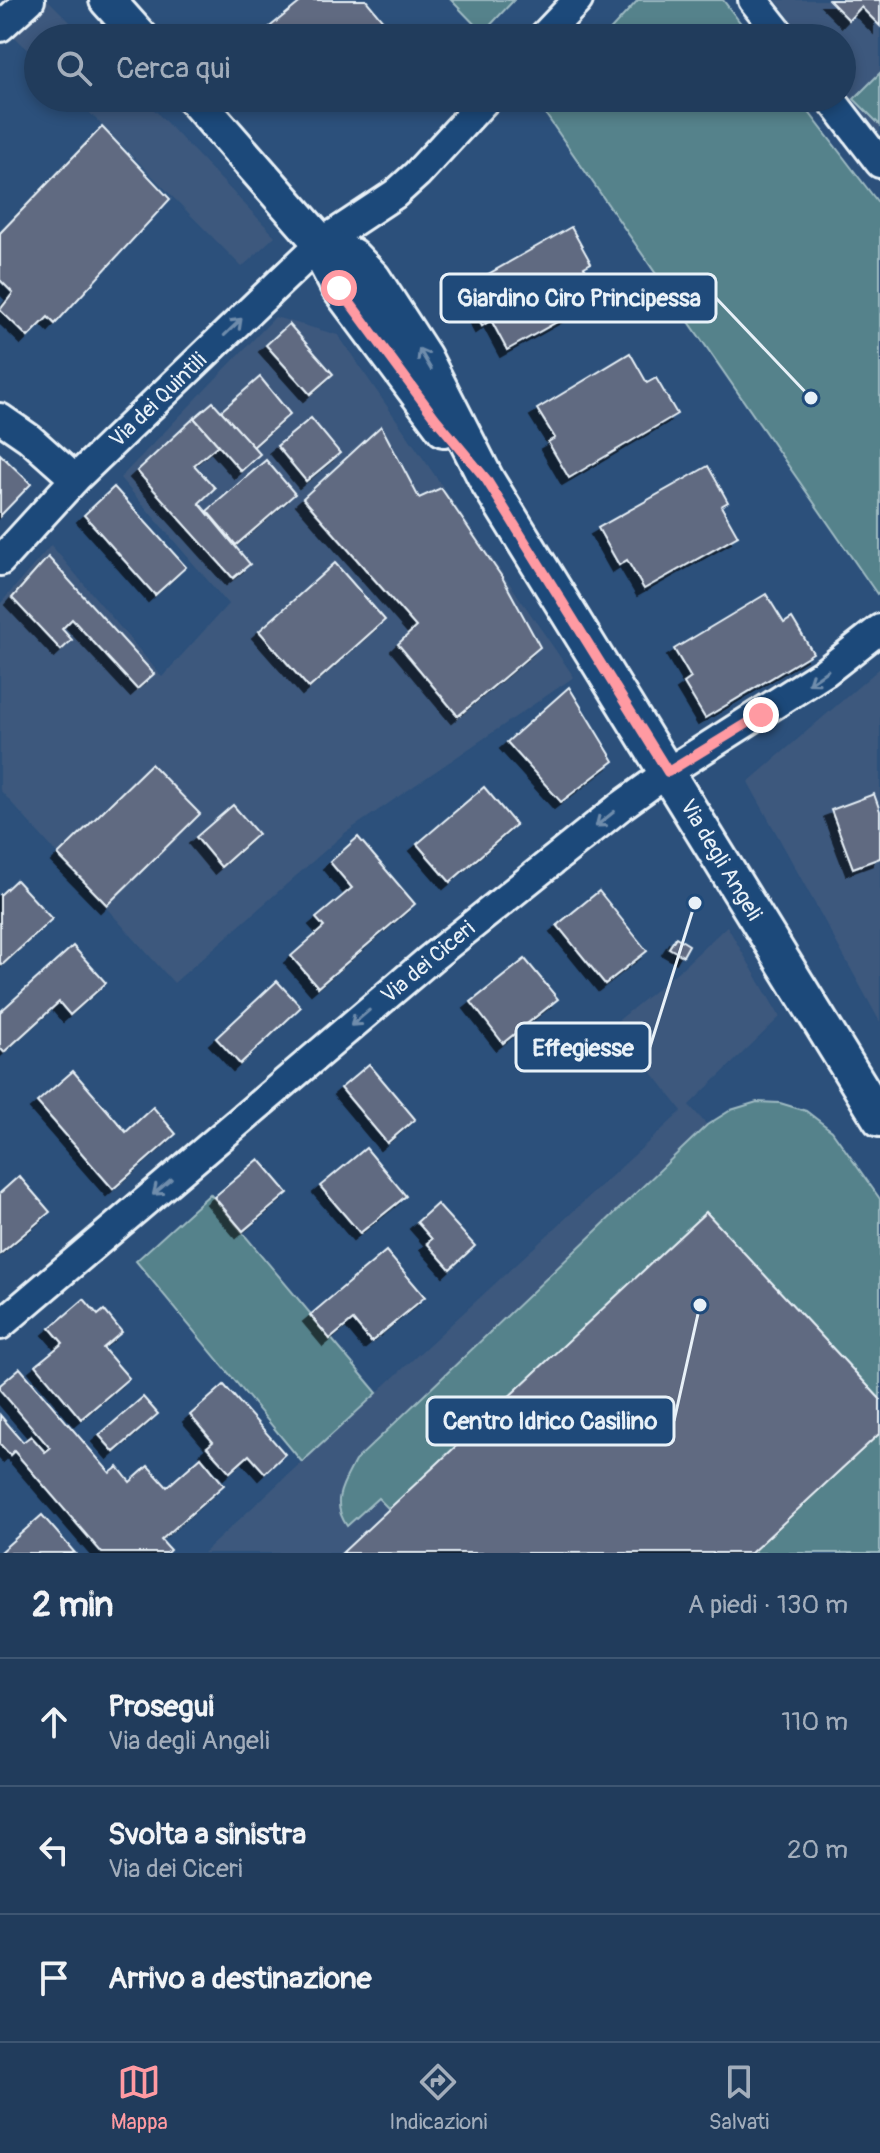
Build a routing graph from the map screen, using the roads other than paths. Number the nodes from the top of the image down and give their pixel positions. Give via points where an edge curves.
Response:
1 (30, 0) edge
2 (107, 0) edge
3 (578, 0) edge
4 (753, 0) edge
5 (128, 24) edge
6 (555, 24) edge
7 (772, 24) edge
8 (0, 27) edge
9 (206, 112) edge
10 (474, 112) edge
11 (841, 112) edge
12 (880, 163) edge
13 (321, 243) junction
14 (0, 418) edge
15 (75, 479) junction
16 (0, 561) edge
17 (880, 629) edge
18 (668, 772) junction
19 (880, 1119) edge
20 (0, 1325) edge

1 - 8 street
2 - 5 street
3 - 6 street
4 - 7 street
9 - 13 street, Via degli Angeli
10 - 13 street, Via dei Quintili via 395,194
11 - 12 street
15 -> 13 street, Via dei Quintili
13 - 18 street, Via degli Angeli via 339,288 486,479
14 - 15 street
15 - 16 street, Via dei Quintili
17 -> 18 street, Via dei Ciceri via 791,695
18 - 19 street, Via degli Angeli
18 -> 20 street, Via dei Ciceri via 430,959

